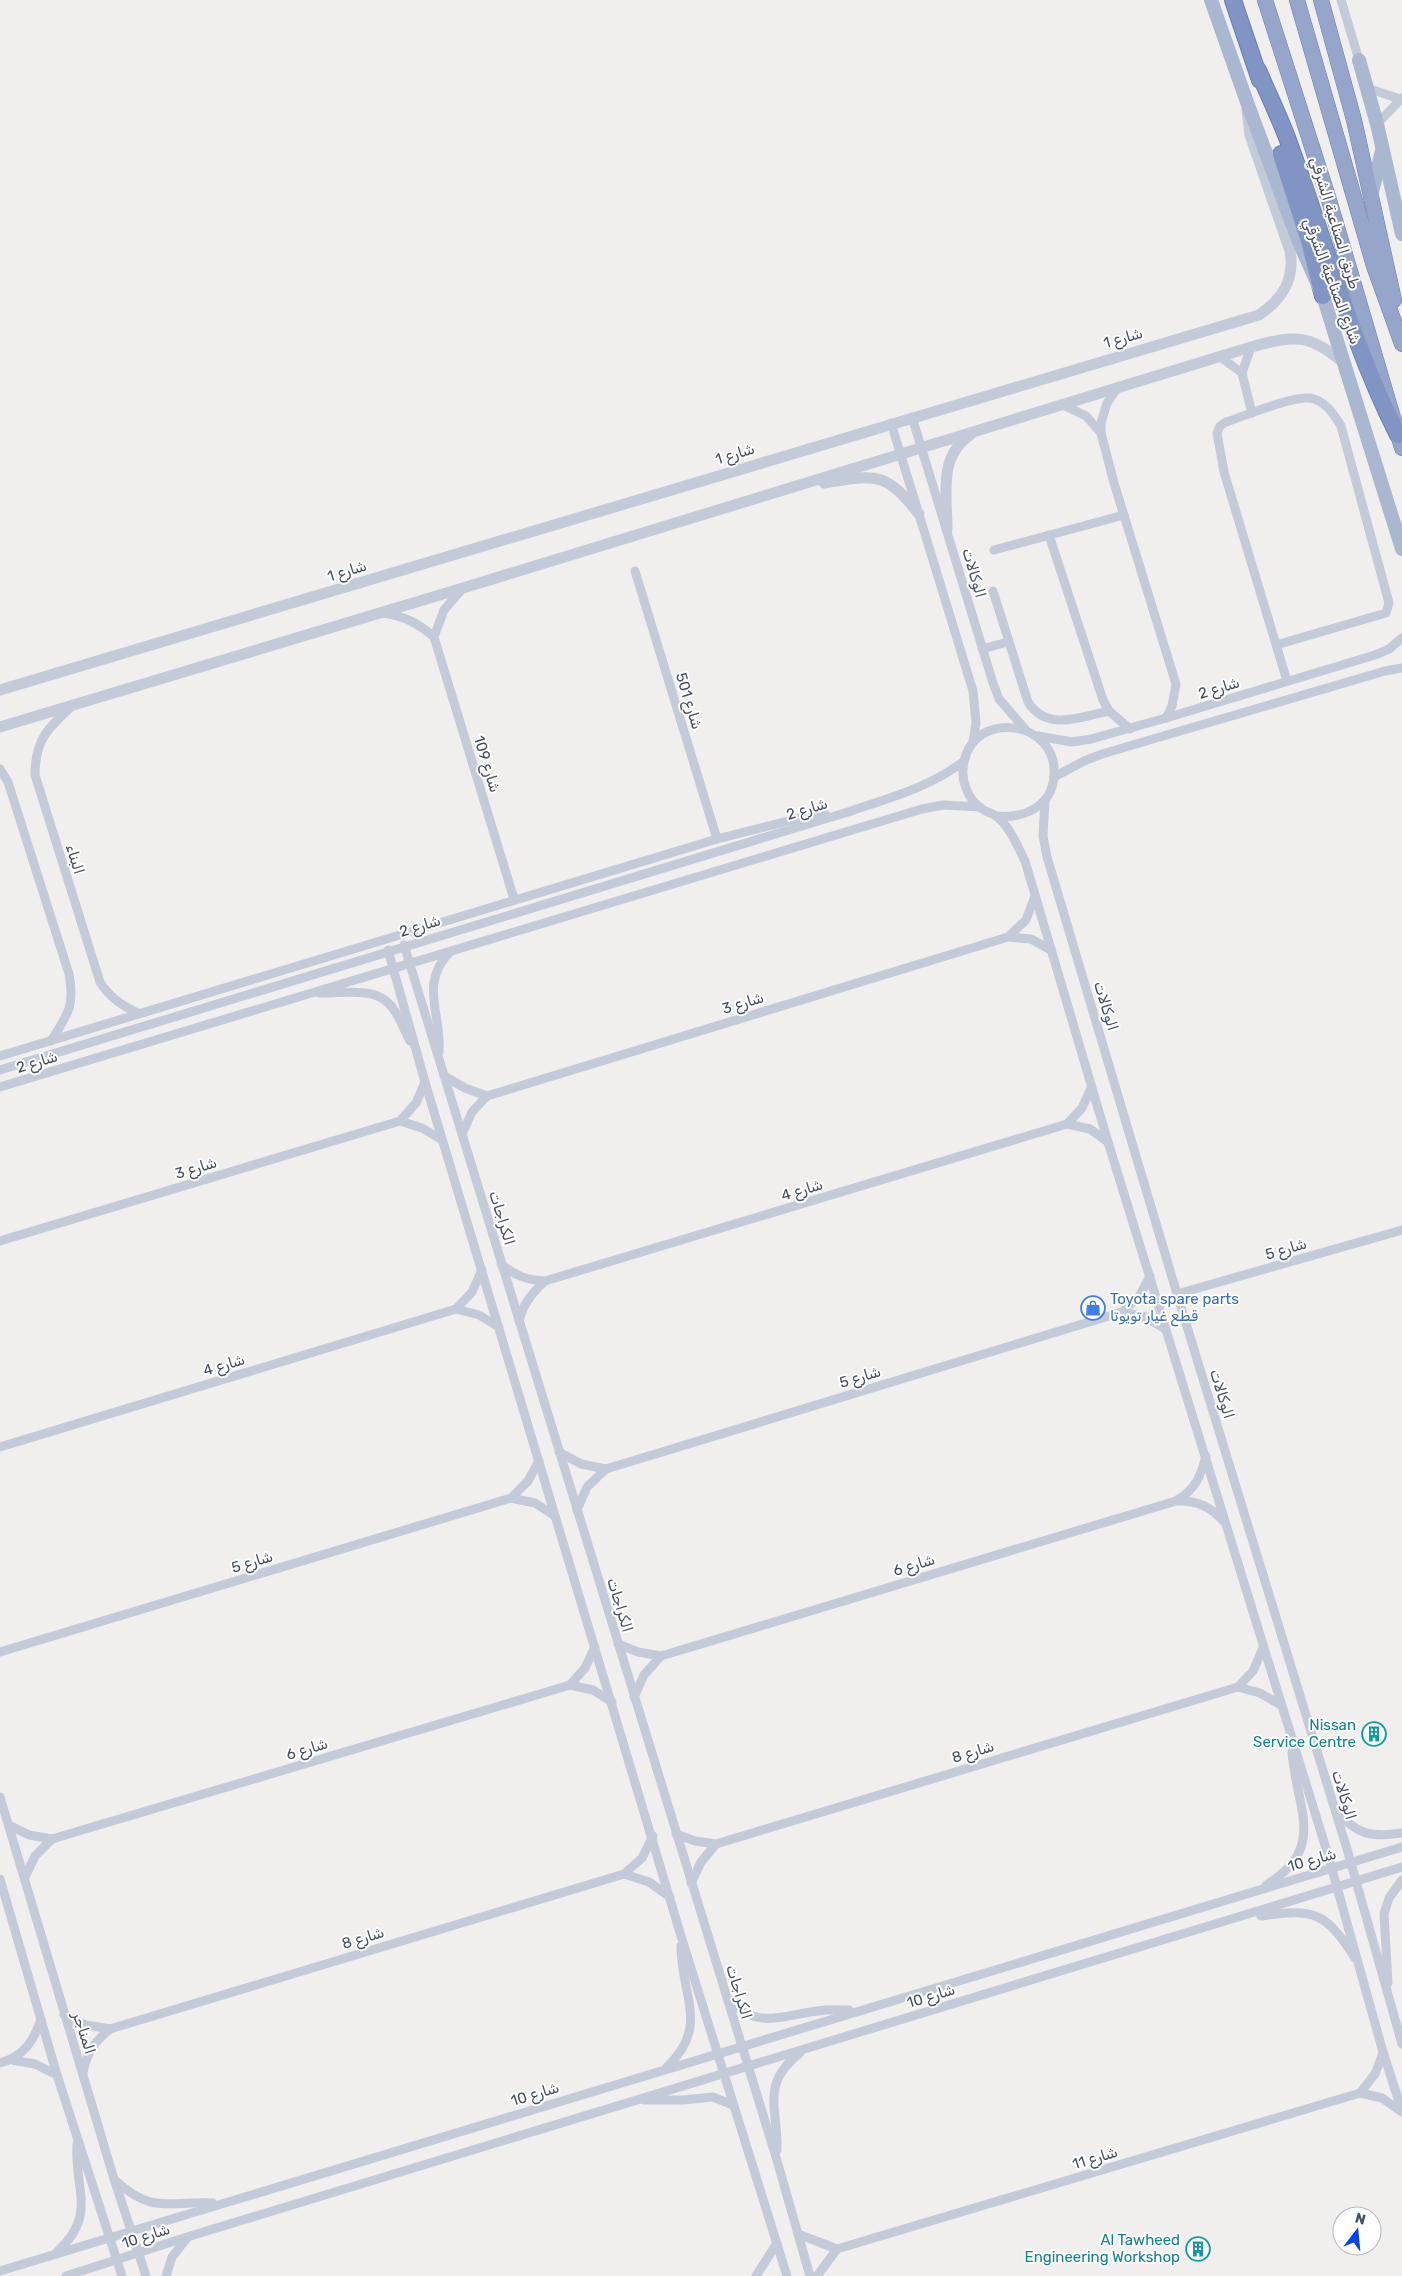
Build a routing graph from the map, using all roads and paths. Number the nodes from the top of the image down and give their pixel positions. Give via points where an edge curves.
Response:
1 (1212, 0) edge
2 (1233, 0) edge
3 (1265, 0) edge
4 (1297, 0) edge
5 (1321, 0) edge
6 (1342, 0) edge
7 (1359, 60) joint
8 (1258, 70) junction
9 (1367, 88) junction
10 (1401, 98) edge
11 (1248, 105) junction
12 (1377, 124) junction
13 (1383, 147) junction
14 (1371, 196) junction
15 (1402, 234) edge
16 (1323, 296) junction
17 (1402, 335) edge
18 (1402, 344) edge
19 (1251, 347) junction
20 (1219, 356) junction
21 (1346, 365) junction
22 (1242, 373) junction
23 (1119, 386) junction
24 (1061, 404) junction
25 (1252, 414) junction
26 (912, 416) junction
27 (891, 423) junction
28 (978, 429) junction
29 (1101, 433) junction
30 (1400, 442) edge
31 (922, 447) junction
32 (900, 454) junction
33 (785, 489) junction
34 (919, 514) junction
35 (1124, 514) junction
36 (947, 530) junction
37 (1049, 535) junction
38 (1402, 549) edge
39 (994, 550) dead end
40 (635, 571) dead end
41 (463, 588) junction
42 (993, 590) dead end
43 (379, 613) junction
44 (434, 637) junction
45 (1402, 638) edge
46 (1008, 642) junction
47 (1276, 645) junction
48 (982, 649) junction
49 (1402, 668) edge
50 (1287, 681) junction
51 (0, 690) edge
52 (74, 705) junction
53 (1109, 711) junction
54 (1166, 718) junction
55 (0, 727) edge
56 (1025, 729) junction
57 (1130, 729) junction
58 (1038, 736) junction
59 (973, 742) junction
60 (964, 761) junction
61 (0, 769) edge
62 (1054, 777) junction
63 (1045, 800) junction
64 (980, 807) junction
65 (848, 812) junction
66 (996, 816) junction
67 (717, 839) junction
68 (1035, 896) junction
69 (514, 899) junction
70 (1008, 937) junction
71 (404, 945) junction
72 (388, 950) junction
73 (452, 950) junction
74 (1051, 950) junction
75 (410, 964) junction
76 (394, 968) junction
77 (311, 993) junction
78 (138, 1013) junction
79 (51, 1041) junction
80 (416, 1051) junction
81 (0, 1056) edge
82 (439, 1060) junction
83 (0, 1070) edge
84 (444, 1076) junction
85 (425, 1082) junction
86 (0, 1087) edge
87 (1092, 1088) junction
88 (487, 1096) junction
89 (400, 1121) junction
90 (1067, 1124) junction
91 (462, 1134) junction
92 (442, 1140) junction
93 (1108, 1142) junction
94 (1402, 1230) edge
95 (0, 1241) edge
96 (501, 1264) junction
97 (482, 1270) junction
98 (1150, 1276) junction
99 (545, 1282) junction
100 (1177, 1294) junction
101 (456, 1309) junction
102 (1122, 1312) junction
103 (519, 1322) junction
104 (499, 1326) junction
105 (1166, 1329) junction
106 (0, 1446) edge
107 (559, 1452) junction
108 (1206, 1456) junction
109 (539, 1461) junction
110 (606, 1469) junction
111 (511, 1498) junction
112 (1176, 1501) junction
113 (577, 1510) junction
114 (556, 1516) junction
115 (1225, 1523) junction
116 (618, 1644) junction
117 (595, 1647) junction
118 (1263, 1648) junction
119 (0, 1652) edge
120 (661, 1656) junction
121 (570, 1685) junction
122 (1238, 1687) junction
123 (634, 1697) junction
124 (612, 1702) junction
125 (1281, 1705) junction
126 (1290, 1737) junction
127 (0, 1797) edge
128 (1334, 1810) junction
129 (9, 1825) junction
130 (1402, 1833) edge
131 (676, 1834) junction
132 (652, 1836) junction
133 (52, 1839) junction
134 (716, 1844) junction
135 (1402, 1847) edge
136 (1350, 1863) junction
137 (1402, 1867) edge
138 (1332, 1868) junction
139 (624, 1874) junction
140 (25, 1877) junction
141 (0, 1879) edge
142 (1402, 1880) edge
143 (1355, 1882) junction
144 (691, 1884) junction
145 (1337, 1887) junction
146 (1, 1888) edge
147 (1254, 1891) junction
148 (670, 1898) junction
149 (1234, 1920) junction
150 (681, 1936) junction
151 (1361, 1968) junction
152 (1388, 1993) junction
153 (725, 1996) junction
154 (857, 2011) junction
155 (64, 2015) junction
156 (42, 2019) junction
157 (110, 2029) junction
158 (1401, 2039) edge
159 (741, 2046) junction
160 (806, 2048) junction
161 (1383, 2052) junction
162 (717, 2054) junction
163 (12, 2060) junction
164 (0, 2064) edge
165 (748, 2066) junction
166 (665, 2069) junction
167 (83, 2074) junction
168 (723, 2074) junction
169 (57, 2075) junction
170 (1360, 2093) junction
171 (636, 2100) junction
172 (733, 2105) junction
173 (1402, 2111) edge
174 (77, 2139) junction
175 (776, 2157) junction
176 (114, 2179) junction
177 (220, 2204) junction
178 (131, 2230) junction
179 (798, 2234) junction
180 (109, 2237) junction
181 (187, 2237) junction
182 (777, 2243) junction
183 (837, 2248) junction
184 (139, 2253) junction
185 (55, 2254) junction
186 (117, 2260) junction
187 (0, 2270) edge
188 (66, 2276) edge
189 (122, 2276) edge
190 (146, 2276) edge
191 (166, 2276) edge
192 (756, 2276) edge
193 (787, 2276) edge
194 (810, 2276) edge
195 (817, 2276) edge

1 - 11 main road, شارع الصناعية الشرقي
2 - 8 highway
3 - 30 highway, طريق الصناعية الشرقي via 1335,219
4 - 18 highway, طريق الصناعية الشرقي via 1374,266
5 - 14 highway
6 - 7 street
7 - 9 main road
8 - 16 highway
8 - 30 highway via 1288,142 1360,351
9 - 10 street
9 - 12 main road
10 - 12 street
11 - 16 main road, شارع الصناعية الشرقي via 1299,242
11 - 26 street, شارع 1 via 1250,135 1292,262 1288,283 1277,301 1260,315 1248,319
12 - 13 main road
13 - 14 main road
13 - 15 main road
14 - 17 highway
16 - 21 main road, شارع الصناعية الشرقي
19 - 20 street
19 - 21 street via 1282,339 1306,339 1320,345
19 - 22 street
20 - 22 street
20 - 23 street
21 - 38 main road, شارع الصناعية الشرقي
22 - 25 street
23 - 24 street
23 - 29 street via 1105,407
24 - 28 street
24 - 29 street via 1081,412
25 - 47 street via 1223,423 1218,429 1218,436 1224,472
25 - 47 street via 1301,397 1315,399 1333,413 1341,426 1389,604 1386,613
26 - 27 street, شارع 1
26 - 31 street, الوكالات
27 - 32 street
27 - 51 street, شارع 1
28 - 31 street
28 - 36 street via 961,441 950,456
29 - 35 street
31 - 32 street
31 - 36 street, الوكالات
32 - 33 street
32 - 34 street
33 - 34 street via 880,478 896,488
33 - 41 street
34 - 59 street via 973,691 976,723
35 - 37 street
35 - 54 street via 1176,684
36 - 48 street, الوكالات
37 - 39 street
37 - 53 street
40 - 67 street, شارع 501
41 - 43 street
41 - 44 street via 444,610
42 - 46 street
43 - 44 street via 410,619
43 - 52 street
44 - 69 street, شارع 109
45 - 50 street, شارع 2 via 1375,655
46 - 48 street
46 - 53 street via 1033,710 1060,722
47 - 50 street
48 - 56 street, الوكالات via 999,698
49 - 62 street, شارع 2 via 1102,754
50 - 54 street, شارع 2
52 - 55 street
52 - 78 street, البناء via 44,734 35,758 35,775 100,982 106,993
53 - 57 street
54 - 57 street, شارع 2
56 - 58 street
56 - 59 street via 997,727
57 - 58 street, شارع 2 via 1072,742
58 - 62 street via 1051,755
59 - 60 street
60 - 64 street via 965,786
60 - 65 street, شارع 2 via 936,781
61 - 79 street via 8,782 73,993 66,1019
62 - 63 street
63 - 66 street via 1023,815 1010,818
63 - 100 street, الوكالات via 1043,836 1047,857
64 - 66 street
64 - 73 street, شارع 2 via 943,805 922,809
65 - 67 street, شارع 2 via 808,816
65 - 71 street, شارع 2
66 - 68 street via 1025,860
67 - 69 street, شارع 2
68 - 70 street, شارع 3 via 1026,920
68 - 74 street
69 - 78 street, شارع 2
70 - 74 street, شارع 3 via 1031,939
70 - 88 street, شارع 3
71 - 72 street, شارع 2
71 - 75 street, الكراجات
72 - 76 street
72 - 83 street, شارع 2
73 - 75 street, شارع 2
73 - 82 street, الكراجات via 440,963 433,988
74 - 87 street
75 - 76 street, شارع 2
75 - 82 street, الكراجات
76 - 77 street, شارع 2
76 - 80 street
77 - 80 street, شارع 2 via 366,992 385,999 397,1014
77 - 86 street, شارع 2
78 - 79 street, شارع 2
79 - 81 street, شارع 2
80 - 85 street
82 - 84 street, الكراجات
84 - 88 street
84 - 91 street, الكراجات
85 - 89 street via 416,1103
85 - 92 street
87 - 90 street via 1082,1108
87 - 93 street
88 - 91 street via 472,1112
89 - 92 street via 422,1128
89 - 95 street, شارع 3
90 - 93 street via 1090,1129
90 - 99 street, شارع 4
91 - 96 street, الكراجات
92 - 97 street
93 - 98 street
94 - 100 street, شارع 5
96 - 99 street, شارع 4 via 521,1277
96 - 103 street, الكراجات
97 - 101 street via 472,1292
97 - 104 street
98 - 102 street, شارع 5 via 1139,1296
98 - 105 street
99 - 103 street, شارع 4 via 528,1300
100 - 128 street, الوكالات
101 - 104 street via 479,1315
101 - 106 street, شارع 4
102 - 105 street, شارع 5 via 1146,1317
102 - 110 street, شارع 5
103 - 107 street, الكراجات
104 - 109 street
105 - 108 street
107 - 110 street, شارع 5 via 581,1464
107 - 113 street, الكراجات
108 - 112 street, شارع 6 via 1199,1479
108 - 115 street
109 - 111 street, شارع 5 via 528,1482
109 - 114 street
110 - 113 street, شارع 5 via 587,1487
111 - 114 street, شارع 5 via 535,1503
111 - 119 street, شارع 5
112 - 115 street, شارع 6 via 1204,1505
112 - 120 street, شارع 6
113 - 116 street, الكراجات
114 - 117 street
115 - 118 street
116 - 120 street, شارع 6
116 - 123 street, الكراجات
117 - 121 street via 585,1668
117 - 124 street
118 - 122 street via 1253,1671
118 - 125 street
120 - 123 street via 644,1675
121 - 124 street, شارع 6 via 593,1690
121 - 133 street, شارع 6
122 - 125 street via 1260,1693
122 - 134 street, شارع 8
123 - 131 street, الكراجات
124 - 132 street
125 - 126 street
126 - 138 street
126 - 147 street via 1293,1771 1304,1823 1302,1847 1284,1873
127 - 129 street, المناجر
128 - 130 street via 1363,1833 1379,1836
128 - 136 street, الوكالات
129 - 133 street, شارع 6 via 29,1835
129 - 140 street, المناجر
131 - 134 street, شارع 8
131 - 144 street, الكراجات
132 - 139 street, شارع 8 via 642,1858
132 - 148 street
133 - 140 street, شارع 6 via 35,1856
134 - 144 street via 700,1862
135 - 136 street, شارع 10
136 - 138 street, شارع 10
136 - 143 street, الوكالات
137 - 143 street, شارع 10
138 - 145 street
138 - 147 street, شارع 10
139 - 148 street via 649,1882
139 - 157 street, شارع 8
140 - 155 street, المناجر
141 - 146 street
142 - 152 street, الوكالات via 1388,1898 1384,1914
143 - 145 street, شارع 10
143 - 152 street, الوكالات
144 - 153 street, الكراجات
145 - 149 street, شارع 10
145 - 151 street
146 - 156 street
147 - 154 street, شارع 10
148 - 150 street
149 - 151 street, شارع 10 via 1292,1911 1312,1915 1341,1936
149 - 160 street, شارع 10
150 - 162 street
150 - 166 street via 681,1963 691,2026 686,2045
151 - 161 street
152 - 158 street, الوكالات
153 - 154 street, شارع 10 via 736,2008 770,2020 817,2011
153 - 159 street, الكراجات
154 - 159 street, شارع 10
155 - 157 street, شارع 8 via 86,2025
155 - 167 street, المناجر
156 - 163 street via 30,2044
156 - 169 street
157 - 167 street, شارع 8 via 91,2048
159 - 162 street, شارع 10
159 - 165 street, الكراجات
160 - 165 street, شارع 10
160 - 175 street, الكراجات via 783,2068 774,2088
161 - 170 street via 1375,2074
161 - 173 street
162 - 166 street, شارع 10
162 - 168 street
163 - 164 street
163 - 169 street via 35,2064
165 - 168 street, شارع 10
165 - 175 street, الكراجات
166 - 177 street, شارع 10
167 - 176 street, المناجر
168 - 171 street, شارع 10
168 - 172 street
169 - 174 street
170 - 173 street via 1382,2098
170 - 183 street, شارع 11
171 - 172 street, شارع 10 via 713,2097
171 - 181 street, شارع 10
172 - 182 street
174 - 180 street
174 - 185 street via 81,2218 70,2240
175 - 179 street, الكراجات
176 - 177 street, شارع 10 via 130,2193 150,2203
176 - 178 street, المناجر
177 - 178 street, شارع 10
178 - 180 street, شارع 10
178 - 184 street, المناجر
179 - 183 street
179 - 194 street, الكراجات
180 - 185 street, شارع 10
180 - 186 street
181 - 184 street, شارع 10
181 - 191 street via 172,2258
182 - 192 street
182 - 193 street
183 - 195 street
184 - 186 street, شارع 10
184 - 190 street, المناجر
185 - 187 street, شارع 10
186 - 188 street, شارع 10
186 - 189 street

